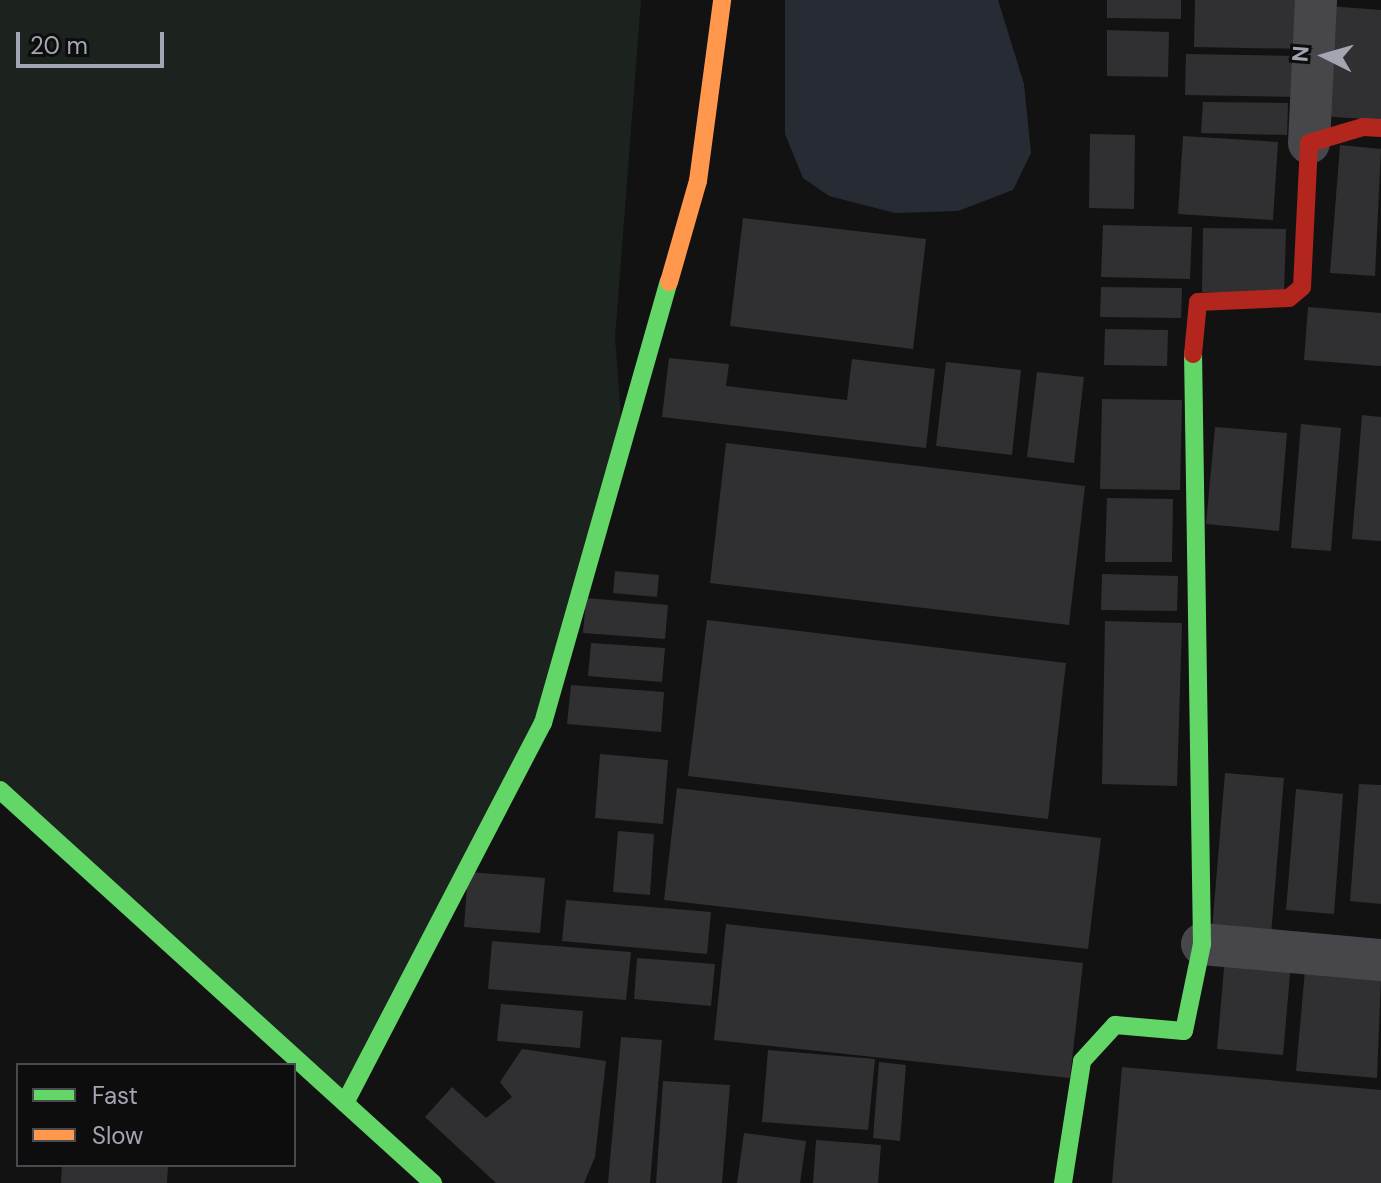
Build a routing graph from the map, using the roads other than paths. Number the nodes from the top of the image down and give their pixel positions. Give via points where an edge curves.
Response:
1 (722, 0) edge
2 (1316, 0) edge
3 (1381, 128) edge
4 (1309, 143) junction
5 (0, 790) edge
6 (1202, 944) junction
7 (1381, 960) edge
8 (345, 1103) junction
9 (433, 1183) edge
10 (1063, 1183) edge

1 - 8 street via 698,181 543,723
2 - 4 street
3 - 4 street via 1363,127
4 - 6 street via 1302,287 1289,298 1198,302 1193,321
5 - 8 street
6 - 7 street
6 - 10 street via 1184,1031 1115,1025 1082,1061
8 - 9 street

